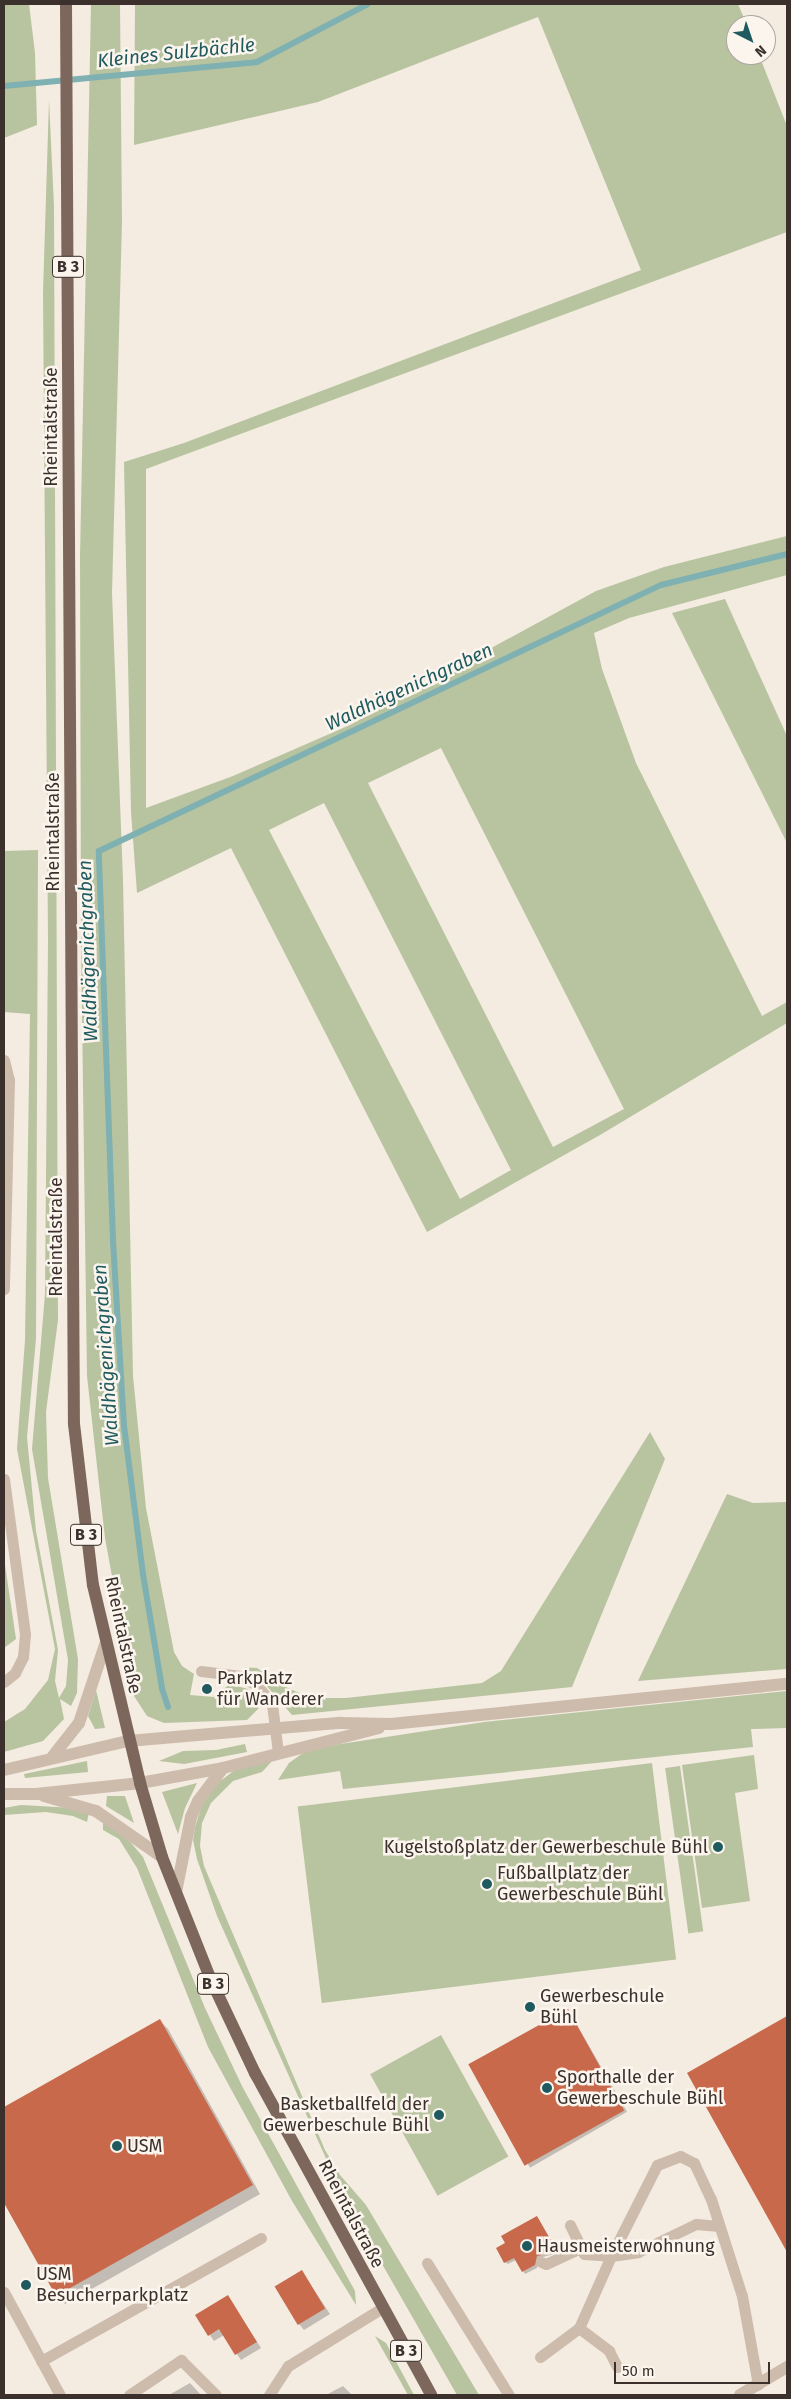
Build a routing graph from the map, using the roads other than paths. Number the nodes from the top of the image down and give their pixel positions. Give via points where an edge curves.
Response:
1 (66, 4) edge
2 (4, 1060) edge
3 (5, 1201) edge
4 (4, 1289) edge
5 (4, 1479) edge
6 (106, 1646) junction
7 (201, 1671) dead end
8 (4, 1682) edge
9 (787, 1684) edge
10 (391, 1724) junction
11 (274, 1728) junction
12 (128, 1741) junction
13 (278, 1753) junction
14 (53, 1756) junction
15 (223, 1768) junction
16 (4, 1770) edge
17 (140, 1783) junction
18 (4, 1794) edge
19 (36, 1794) junction
20 (162, 1857) junction
21 (176, 1892) junction
22 (570, 2225) dead end
23 (719, 2226) junction
24 (261, 2238) dead end
25 (581, 2248) junction
26 (611, 2256) junction
27 (541, 2262) dead end
28 (427, 2263) dead end
29 (4, 2292) edge
30 (382, 2308) junction
31 (579, 2328) junction
32 (540, 2357) dead end
33 (41, 2361) junction
34 (617, 2367) dead end
35 (787, 2367) edge
36 (758, 2385) junction
37 (60, 2395) edge
38 (129, 2395) edge
39 (216, 2395) edge
40 (269, 2395) edge
41 (431, 2395) edge
42 (509, 2395) edge
43 (740, 2395) edge

1 - 6 main road, Rheintalstraße / B 3 via 74,1424 84,1517
2 - 3 lane via 9,1080
3 - 4 lane
5 - 8 lane via 25,1634 23,1658 15,1673
6 - 12 main road, Rheintalstraße / B 3
6 - 14 street via 79,1723
7 - 11 lane via 239,1676 257,1685 272,1704
9 - 10 street
10 - 11 street via 340,1723
10 - 13 street
11 - 12 street
11 - 13 lane
12 - 14 street
12 - 17 main road, Rheintalstraße / B 3
13 - 15 street
14 - 16 street
15 - 17 street
15 - 21 street via 198,1801 191,1817
17 - 19 street
17 - 20 main road, Rheintalstraße / B 3
18 - 19 street
19 - 20 street via 96,1810
20 - 21 main road, Rheintalstraße / B 3
21 - 30 main road, Rheintalstraße / B 3 via 211,1980 255,2073
22 - 25 lane
23 - 26 lane via 696,2224 638,2252
23 - 26 lane via 694,2163 680,2156 657,2165
23 - 36 lane via 742,2296
24 - 33 lane
25 - 26 lane via 584,2254
25 - 27 lane via 546,2264
26 - 31 lane
28 - 42 lane
29 - 33 lane
30 - 40 lane via 288,2366
30 - 41 main road, Rheintalstraße / B 3
31 - 32 lane
31 - 34 lane via 609,2351
33 - 37 lane
35 - 36 street
36 - 43 street
38 - 39 lane via 181,2360

